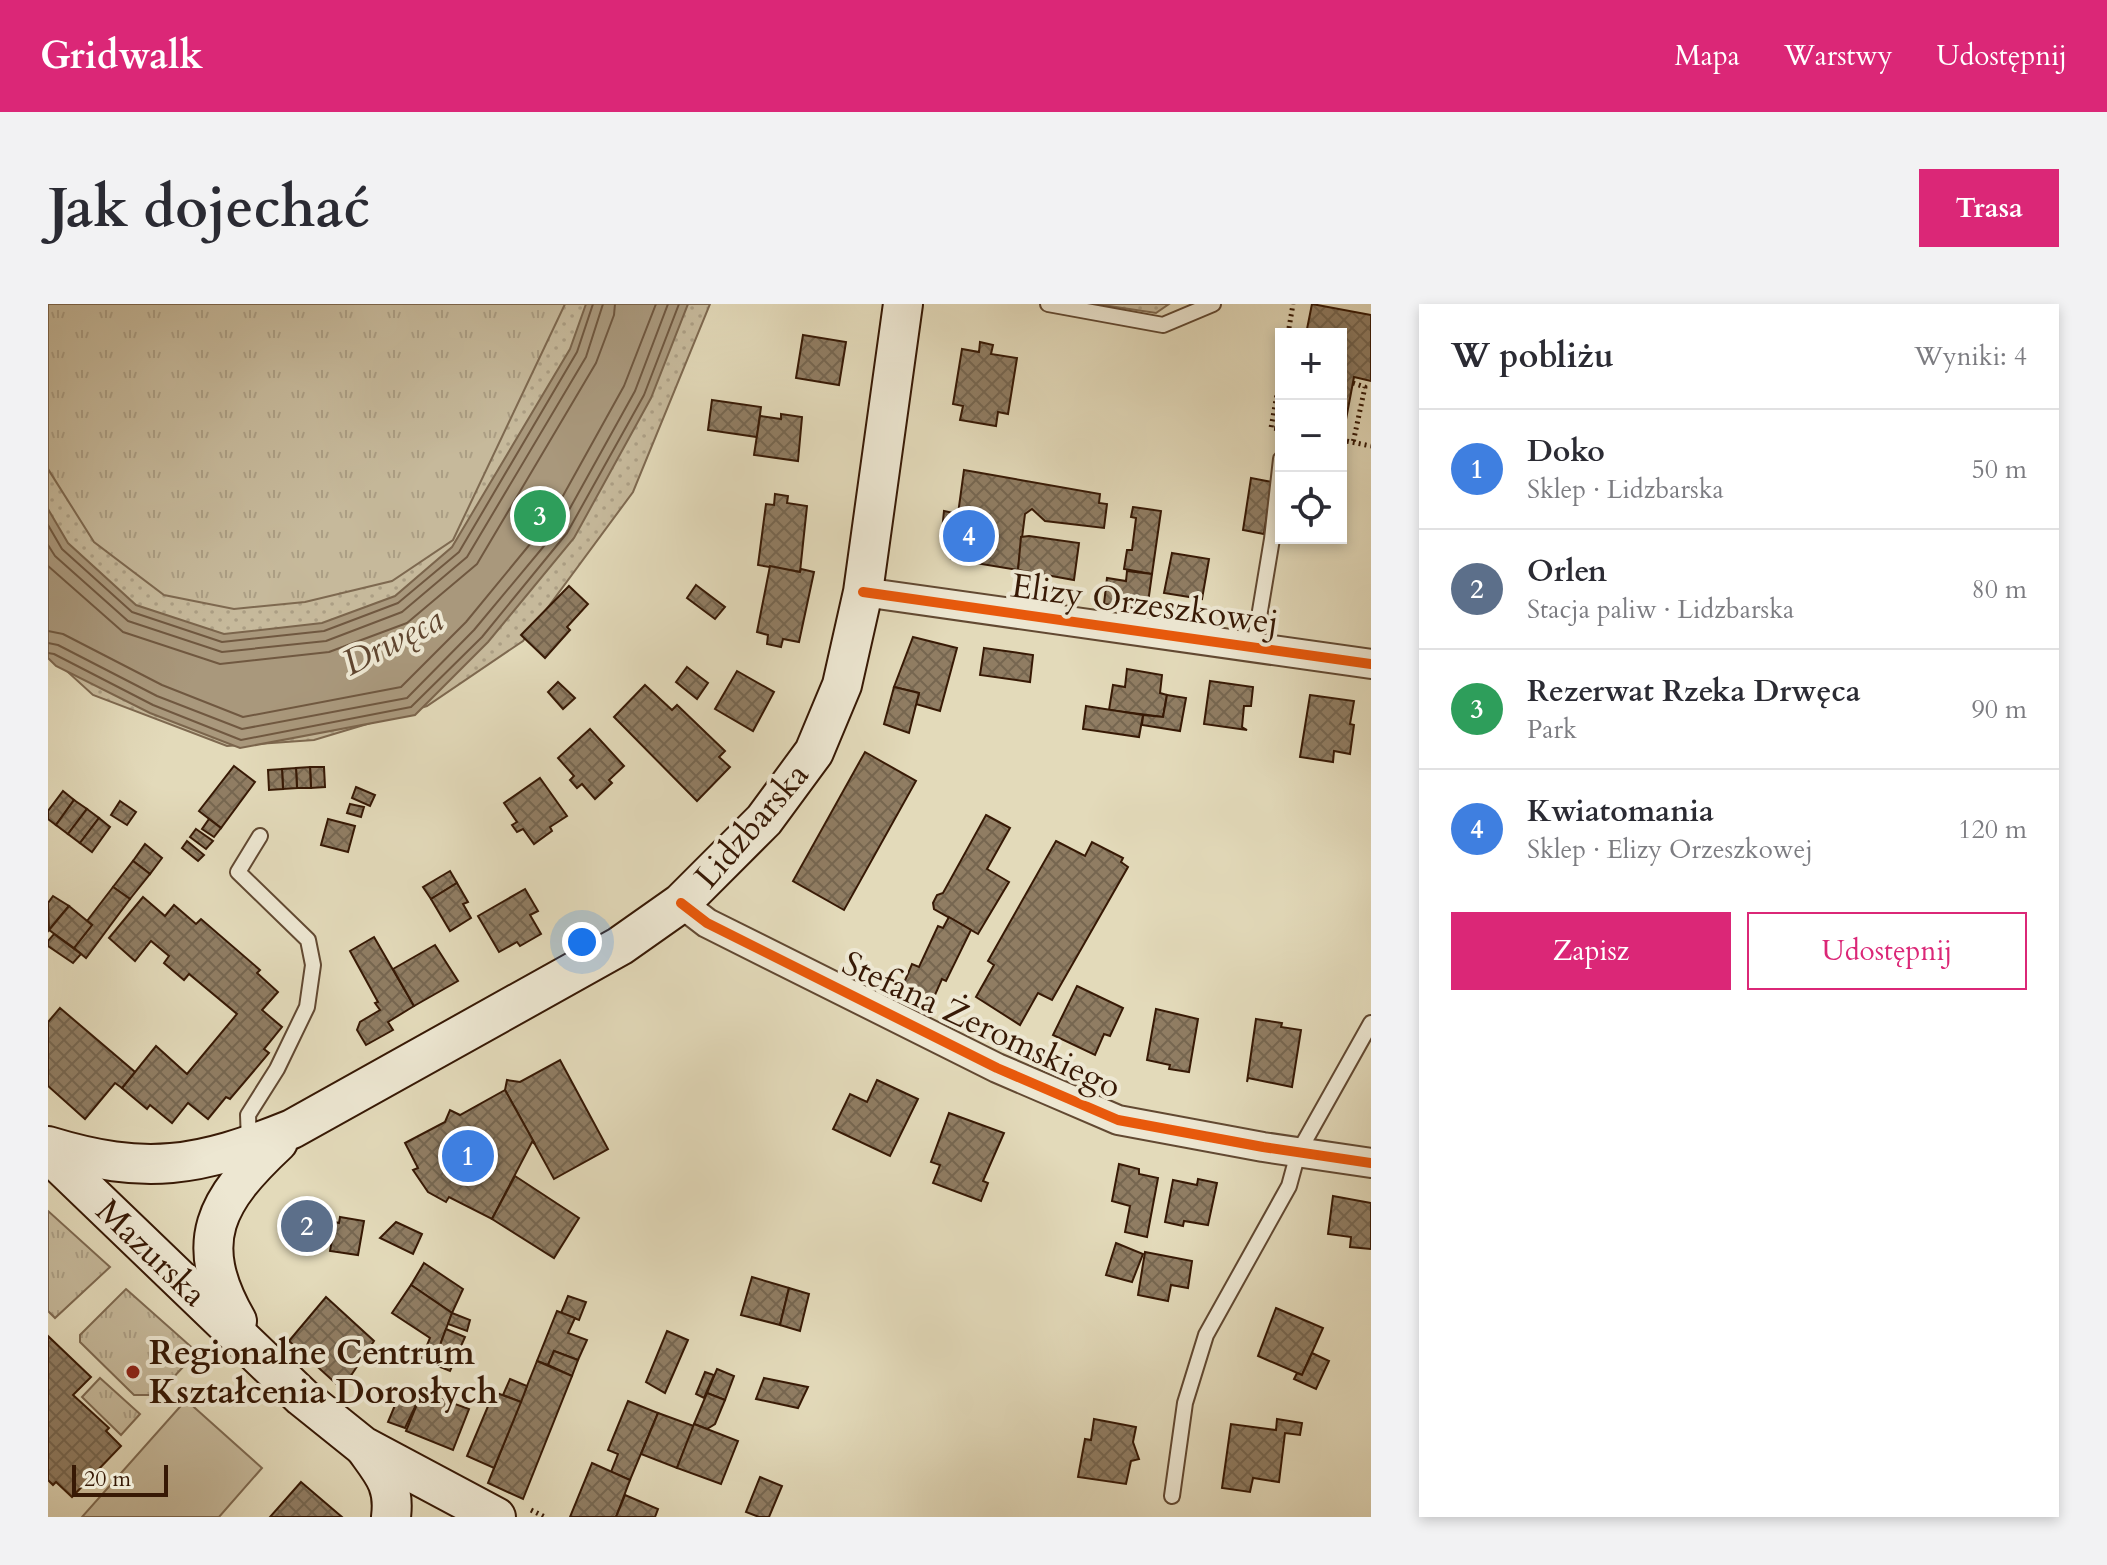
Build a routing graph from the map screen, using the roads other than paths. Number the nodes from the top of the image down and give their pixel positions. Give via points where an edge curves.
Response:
1 (903, 304) edge
2 (1048, 304) edge
3 (1213, 304) edge
4 (1280, 472) edge
5 (863, 592) junction
6 (1254, 647) junction
7 (1371, 664) edge
8 (260, 836) dead end
9 (681, 903) junction
10 (1371, 1023) edge
11 (292, 1129) junction
12 (48, 1146) edge
13 (250, 1146) junction
14 (48, 1153) edge
15 (1298, 1153) junction
16 (1371, 1163) edge
17 (255, 1352) junction
18 (363, 1446) junction
19 (1172, 1496) dead end
20 (391, 1517) edge
21 (496, 1517) edge

1 - 5 main road, Lidzbarska
2 - 3 lane via 1163,325
4 - 6 lane
5 - 6 street, Elizy Orzeszkowej
5 - 9 main road, Lidzbarska via 842,685 814,752 764,820
6 - 7 street, Elizy Orzeszkowej
8 - 13 lane via 238,872 308,940 313,965 307,1007 248,1115
9 - 11 main road, Lidzbarska via 620,946
9 - 15 street, Stefana Żeromskiego via 707,923 983,1061 1118,1120
10 - 15 lane
11 - 13 main road, Lidzbarska
11 - 17 main road, Lidzbarska via 228,1197 212,1252 216,1279
12 - 13 main road, Lidzbarska via 122,1164 159,1165
14 - 17 main road, Mazurska
15 - 16 street, Stefana Żeromskiego
15 - 19 lane via 1289,1186 1206,1335 1185,1403
17 - 18 main road, Mazurska
18 - 20 main road, Mazurska via 388,1479
18 - 21 main road, Mazurska

